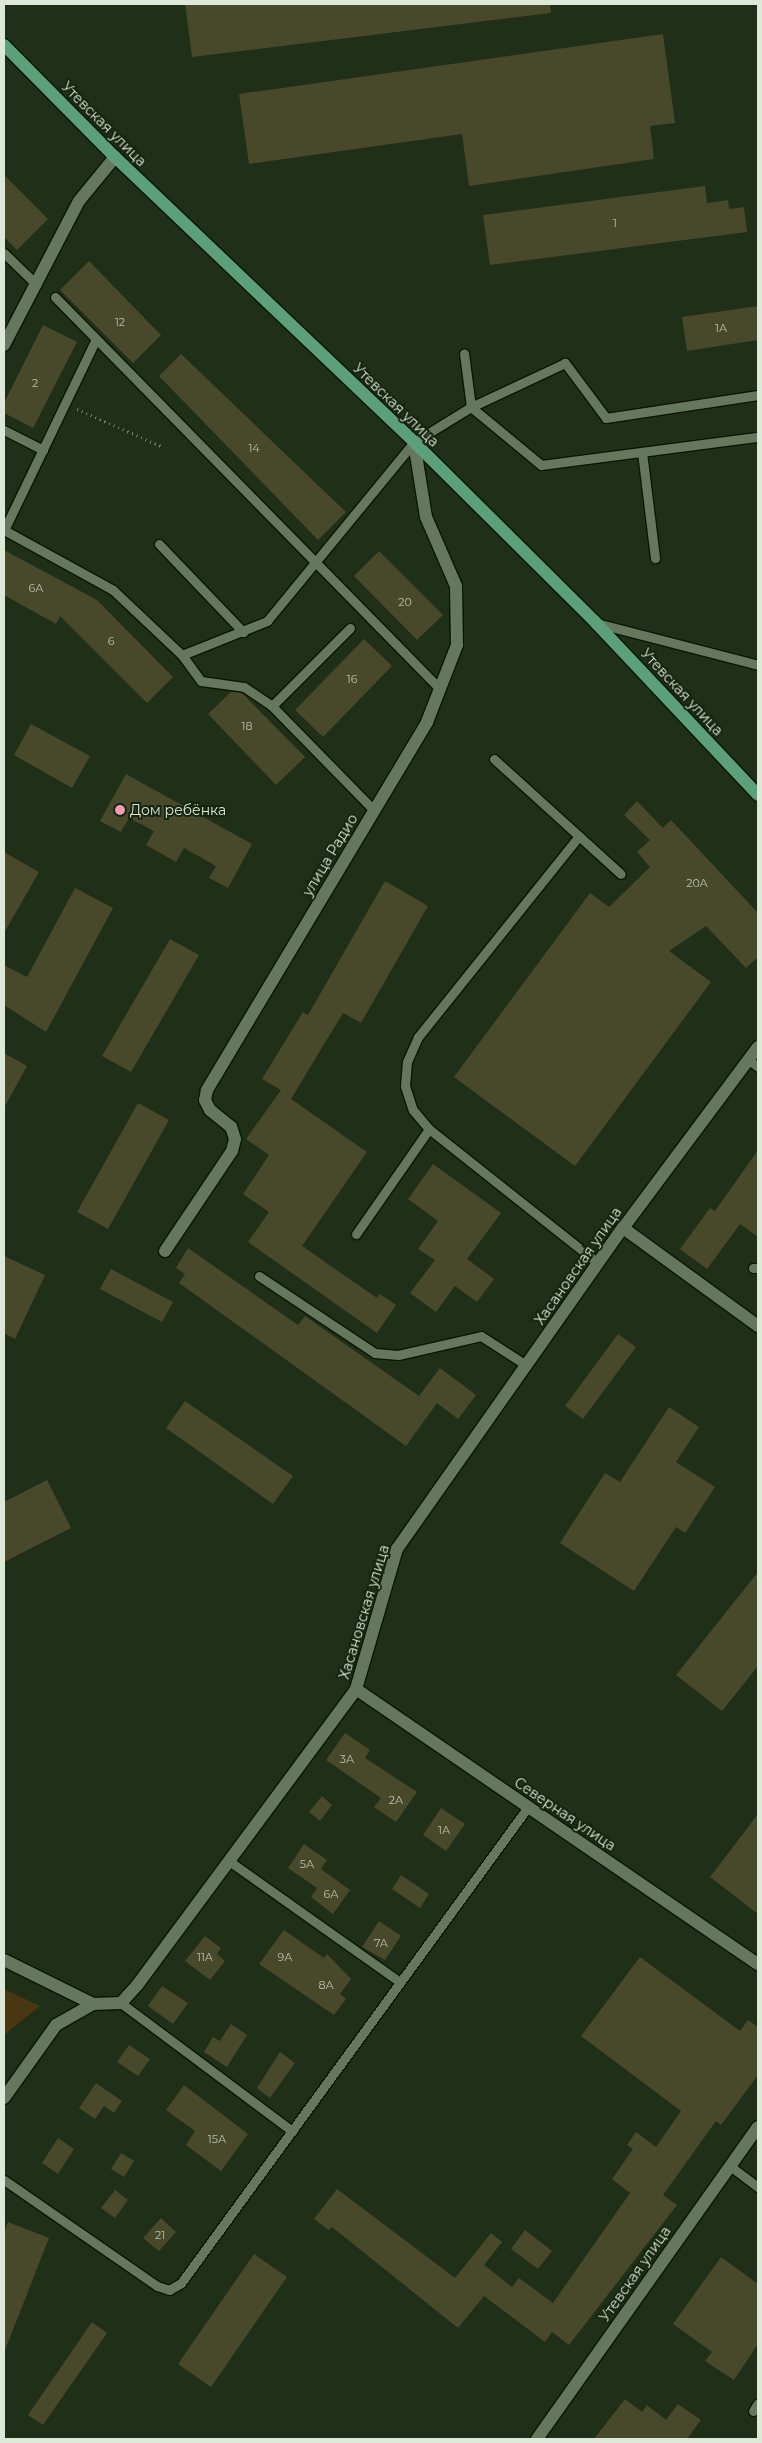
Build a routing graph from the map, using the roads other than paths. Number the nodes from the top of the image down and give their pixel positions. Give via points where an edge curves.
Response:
1 (4, 45) edge
2 (114, 157) junction
3 (4, 254) edge
4 (36, 284) junction
5 (55, 297) dead end
6 (96, 339) junction
7 (4, 345) edge
8 (464, 353) dead end
9 (758, 396) edge
10 (471, 407) junction
11 (4, 430) edge
12 (758, 436) edge
13 (414, 442) junction
14 (43, 450) junction
15 (642, 452) junction
16 (159, 544) dead end
17 (655, 558) dead end
18 (318, 564) junction
19 (596, 623) junction
20 (350, 628) dead end
21 (243, 632) junction
22 (182, 655) junction
23 (758, 665) edge
24 (440, 689) junction
25 (272, 706) junction
26 (494, 760) dead end
27 (758, 795) edge
28 (374, 810) junction
29 (578, 836) junction
30 (621, 874) dead end
31 (758, 1046) edge
32 (753, 1063) edge
33 (429, 1129) junction
34 (622, 1228) junction
35 (356, 1234) dead end
36 (165, 1250) dead end
37 (598, 1263) junction
38 (258, 1276) dead end
39 (758, 1326) edge
40 (526, 1365) junction
41 (356, 1689) junction
42 (528, 1807) junction
43 (229, 1861) junction
44 (4, 1960) edge
45 (758, 1964) edge
46 (400, 1982) junction
47 (121, 2003) junction
48 (93, 2004) junction
49 (4, 2098) edge
50 (758, 2127) edge
51 (292, 2131) junction
52 (730, 2166) junction
53 (4, 2180) edge
54 (758, 2187) edge
55 (537, 2439) edge

1 - 2 main road, Утевская улица
2 - 4 street via 79,201
2 - 13 main road, Утевская улица
3 - 4 lane
4 - 7 street
5 - 6 lane
6 - 14 lane
6 - 18 lane
8 - 10 lane
9 - 10 lane via 606,418 565,363
10 - 13 lane
10 - 15 lane via 541,465
11 - 14 lane
12 - 15 lane
13 - 18 lane
13 - 19 main road, Утевская улица
13 - 24 street, улица Радио via 426,518 456,586 457,645
14 - 22 lane via 4,530 113,590
15 - 17 lane
16 - 21 lane
18 - 21 lane via 267,621
18 - 24 lane
19 - 23 lane
19 - 27 main road, Утевская улица
20 - 25 lane
21 - 22 lane
22 - 25 lane via 201,681 244,686
24 - 28 street, улица Радио via 427,722
25 - 28 lane
26 - 29 lane
28 - 36 street, улица Радио via 207,1090 205,1100 210,1110 230,1127 235,1139 232,1151
29 - 30 lane
29 - 33 lane via 418,1037 407,1062 405,1086 413,1110
31 - 32 street, Хасановская улица
32 - 34 street, Хасановская улица
33 - 35 lane
33 - 37 lane
34 - 37 street, Хасановская улица
34 - 39 street
37 - 40 street, Хасановская улица
38 - 40 lane via 375,1353 398,1355 481,1336
40 - 41 street, Хасановская улица via 397,1549
41 - 42 street, Северная улица
41 - 43 street, Хасановская улица
42 - 45 street, Северная улица
42 - 46 lane
43 - 46 lane
43 - 47 street, Хасановская улица
44 - 48 street
46 - 51 lane
47 - 48 street
47 - 51 lane
48 - 49 street via 56,2025
50 - 52 street, Утевская улица
51 - 53 lane via 181,2283 169,2290 157,2286
52 - 54 lane
52 - 55 street, Утевская улица

